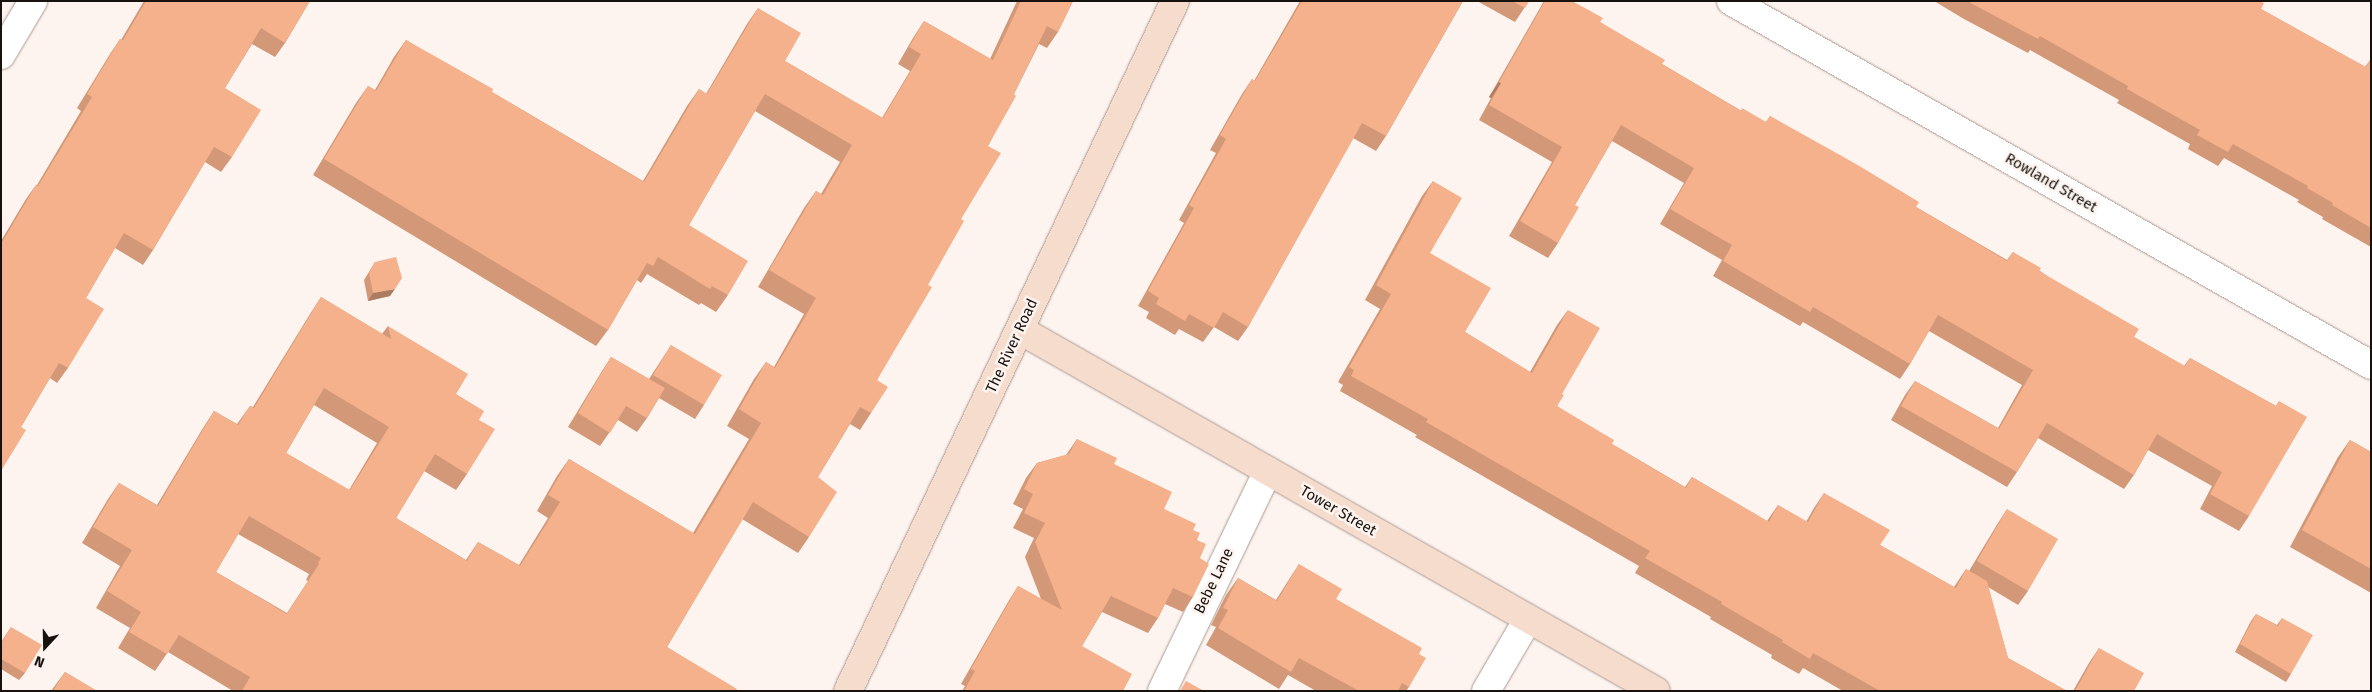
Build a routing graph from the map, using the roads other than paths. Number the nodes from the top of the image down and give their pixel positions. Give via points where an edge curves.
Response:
1 (33, 1) edge
2 (1175, 1) edge
3 (1731, 1) edge
4 (1, 55) edge
5 (1020, 330) junction
6 (2371, 365) edge
7 (1268, 471) junction
8 (1528, 619) junction
9 (848, 691) edge
10 (1162, 691) edge
11 (1486, 691) edge
12 (1656, 691) edge

1 - 4 street
2 - 5 main road, The River Road
3 - 6 street, Rowland Street
5 - 7 main road, Tower Street
5 - 9 main road, The River Road
7 - 8 main road, Tower Street
7 - 10 street, Bebe Lane
8 - 11 street
8 - 12 main road, Tower Street

